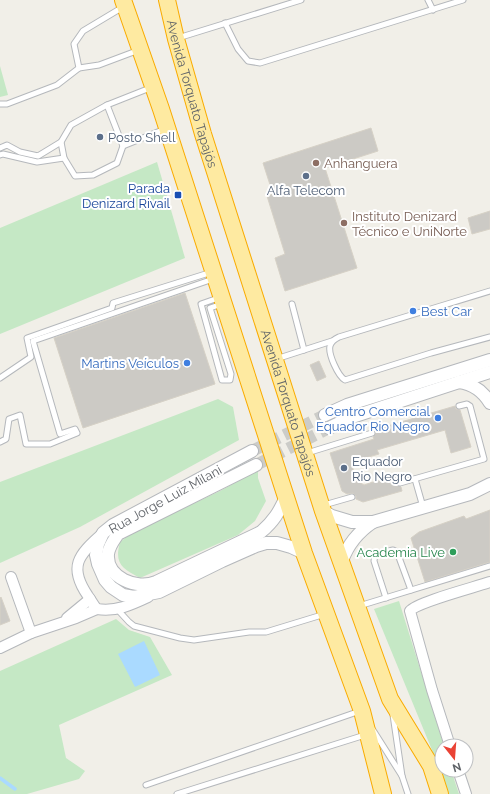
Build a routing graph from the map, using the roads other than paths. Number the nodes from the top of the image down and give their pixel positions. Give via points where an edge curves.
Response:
1 (301, 0) edge
2 (428, 0) edge
3 (464, 0) edge
4 (124, 2) edge
5 (166, 3) edge
6 (432, 10) junction
7 (226, 23) junction
8 (176, 39) junction
9 (140, 50) junction
10 (79, 68) junction
11 (153, 87) junction
12 (0, 104) edge
13 (107, 105) junction
14 (167, 129) junction
15 (61, 142) junction
16 (123, 146) junction
17 (0, 148) edge
18 (0, 155) edge
19 (64, 158) junction
20 (214, 275) junction
21 (490, 291) edge
22 (223, 300) junction
23 (292, 304) dead end
24 (490, 337) edge
25 (332, 341) junction
26 (304, 350) junction
27 (275, 359) junction
28 (490, 360) edge
29 (490, 372) edge
30 (0, 378) edge
31 (458, 382) junction
32 (490, 403) edge
33 (459, 406) dead end
34 (325, 415) tunnel mouth
35 (329, 428) tunnel mouth
36 (372, 433) dead end
37 (0, 442) edge
38 (252, 451) tunnel mouth
39 (305, 454) junction
40 (487, 459) edge
41 (256, 465) tunnel mouth
42 (415, 479) junction
43 (400, 483) dead end
44 (490, 484) edge
45 (286, 497) junction
46 (352, 497) dead end
47 (423, 507) junction
48 (322, 508) junction
49 (373, 522) junction
50 (103, 533) junction
51 (304, 553) junction
52 (342, 561) junction
53 (490, 566) edge
54 (11, 577) dead end
55 (490, 582) edge
56 (411, 590) junction
57 (159, 592) junction
58 (386, 598) junction
59 (90, 599) junction
60 (358, 607) junction
61 (97, 609) junction
62 (117, 609) junction
63 (326, 614) junction
64 (62, 623) junction
65 (31, 633) junction
66 (0, 648) edge
67 (390, 699) junction
68 (362, 711) junction
69 (368, 734) junction
70 (447, 738) edge
71 (402, 776) junction
72 (461, 778) edge
73 (146, 785) dead end
74 (177, 794) edge
75 (383, 794) edge
76 (408, 794) edge
77 (440, 794) edge
78 (466, 794) edge

1 - 7 lane
2 - 6 lane
3 - 6 lane
4 - 9 highway
4 - 10 lane via 82,31 74,44
5 - 8 highway, Avenida Torquato Tapajós
6 - 7 lane via 260,63 248,61 238,49
7 - 8 lane
8 - 27 highway, Avenida Torquato Tapajós via 203,134
9 - 10 lane via 99,65
9 - 11 highway
10 - 12 lane via 57,85 7,104
11 - 13 lane
11 - 14 highway
13 - 15 lane via 71,125
13 - 16 lane
14 - 16 lane
14 - 20 highway
15 - 17 lane via 38,156 20,152 7,145
15 - 19 lane
16 - 19 lane via 116,163 93,175 75,176
18 - 19 lane via 37,162
20 - 22 highway
20 - 30 lane via 113,303 112,308 26,338 31,357
20 - 37 lane via 33,341 60,434 75,429 76,433 50,444 26,444 20,416 9,418 6,439
21 - 25 lane via 344,335
22 - 22 lane via 201,304 222,380 230,380 231,374 210,308
22 - 45 highway
23 - 26 lane
24 - 25 lane via 345,380 338,373 330,354
25 - 26 lane
26 - 27 lane
27 - 39 highway, Avenida Torquato Tapajós
28 - 34 street via 347,405
29 - 31 street
31 - 32 street via 480,390
31 - 35 street via 352,417
33 - 40 lane via 470,406
36 - 39 lane
38 - 50 street, Rua Jorge Luiz Milani via 113,525
39 - 48 highway, Avenida Torquato Tapajós
40 - 42 lane
41 - 45 street, Rua Jorge Luiz Milani via 118,534 108,554 117,576 138,585 156,582 261,532 280,512
42 - 43 lane
42 - 47 lane
44 - 47 street via 470,494
45 - 51 highway
46 - 48 lane
47 - 49 street
48 - 49 street via 332,516 352,522
48 - 52 highway, Avenida Torquato Tapajós
49 - 52 street via 353,540
50 - 57 street, Rua Jorge Luiz Milani via 96,555 101,572 111,587 123,595 134,597
50 - 59 street via 83,552 77,566 81,586
51 - 57 street, Rua Jorge Luiz Milani via 277,543 266,543
51 - 63 highway
52 - 60 highway, Avenida Torquato Tapajós
53 - 56 lane
54 - 65 street
55 - 70 street via 425,603 412,609 410,613
56 - 58 lane
56 - 58 lane via 396,552 393,550 376,554 374,561
57 - 62 street
58 - 60 lane
59 - 61 street
59 - 64 street
60 - 67 highway, Avenida Torquato Tapajós
61 - 62 street
61 - 64 street
62 - 63 lane via 134,626 194,640 266,632
63 - 68 highway
64 - 65 street
65 - 66 street
67 - 71 lane
67 - 77 highway, Avenida Torquato Tapajós via 431,766
68 - 69 highway
68 - 71 lane
68 - 73 lane
69 - 74 lane
69 - 75 highway
71 - 76 lane
72 - 78 street

